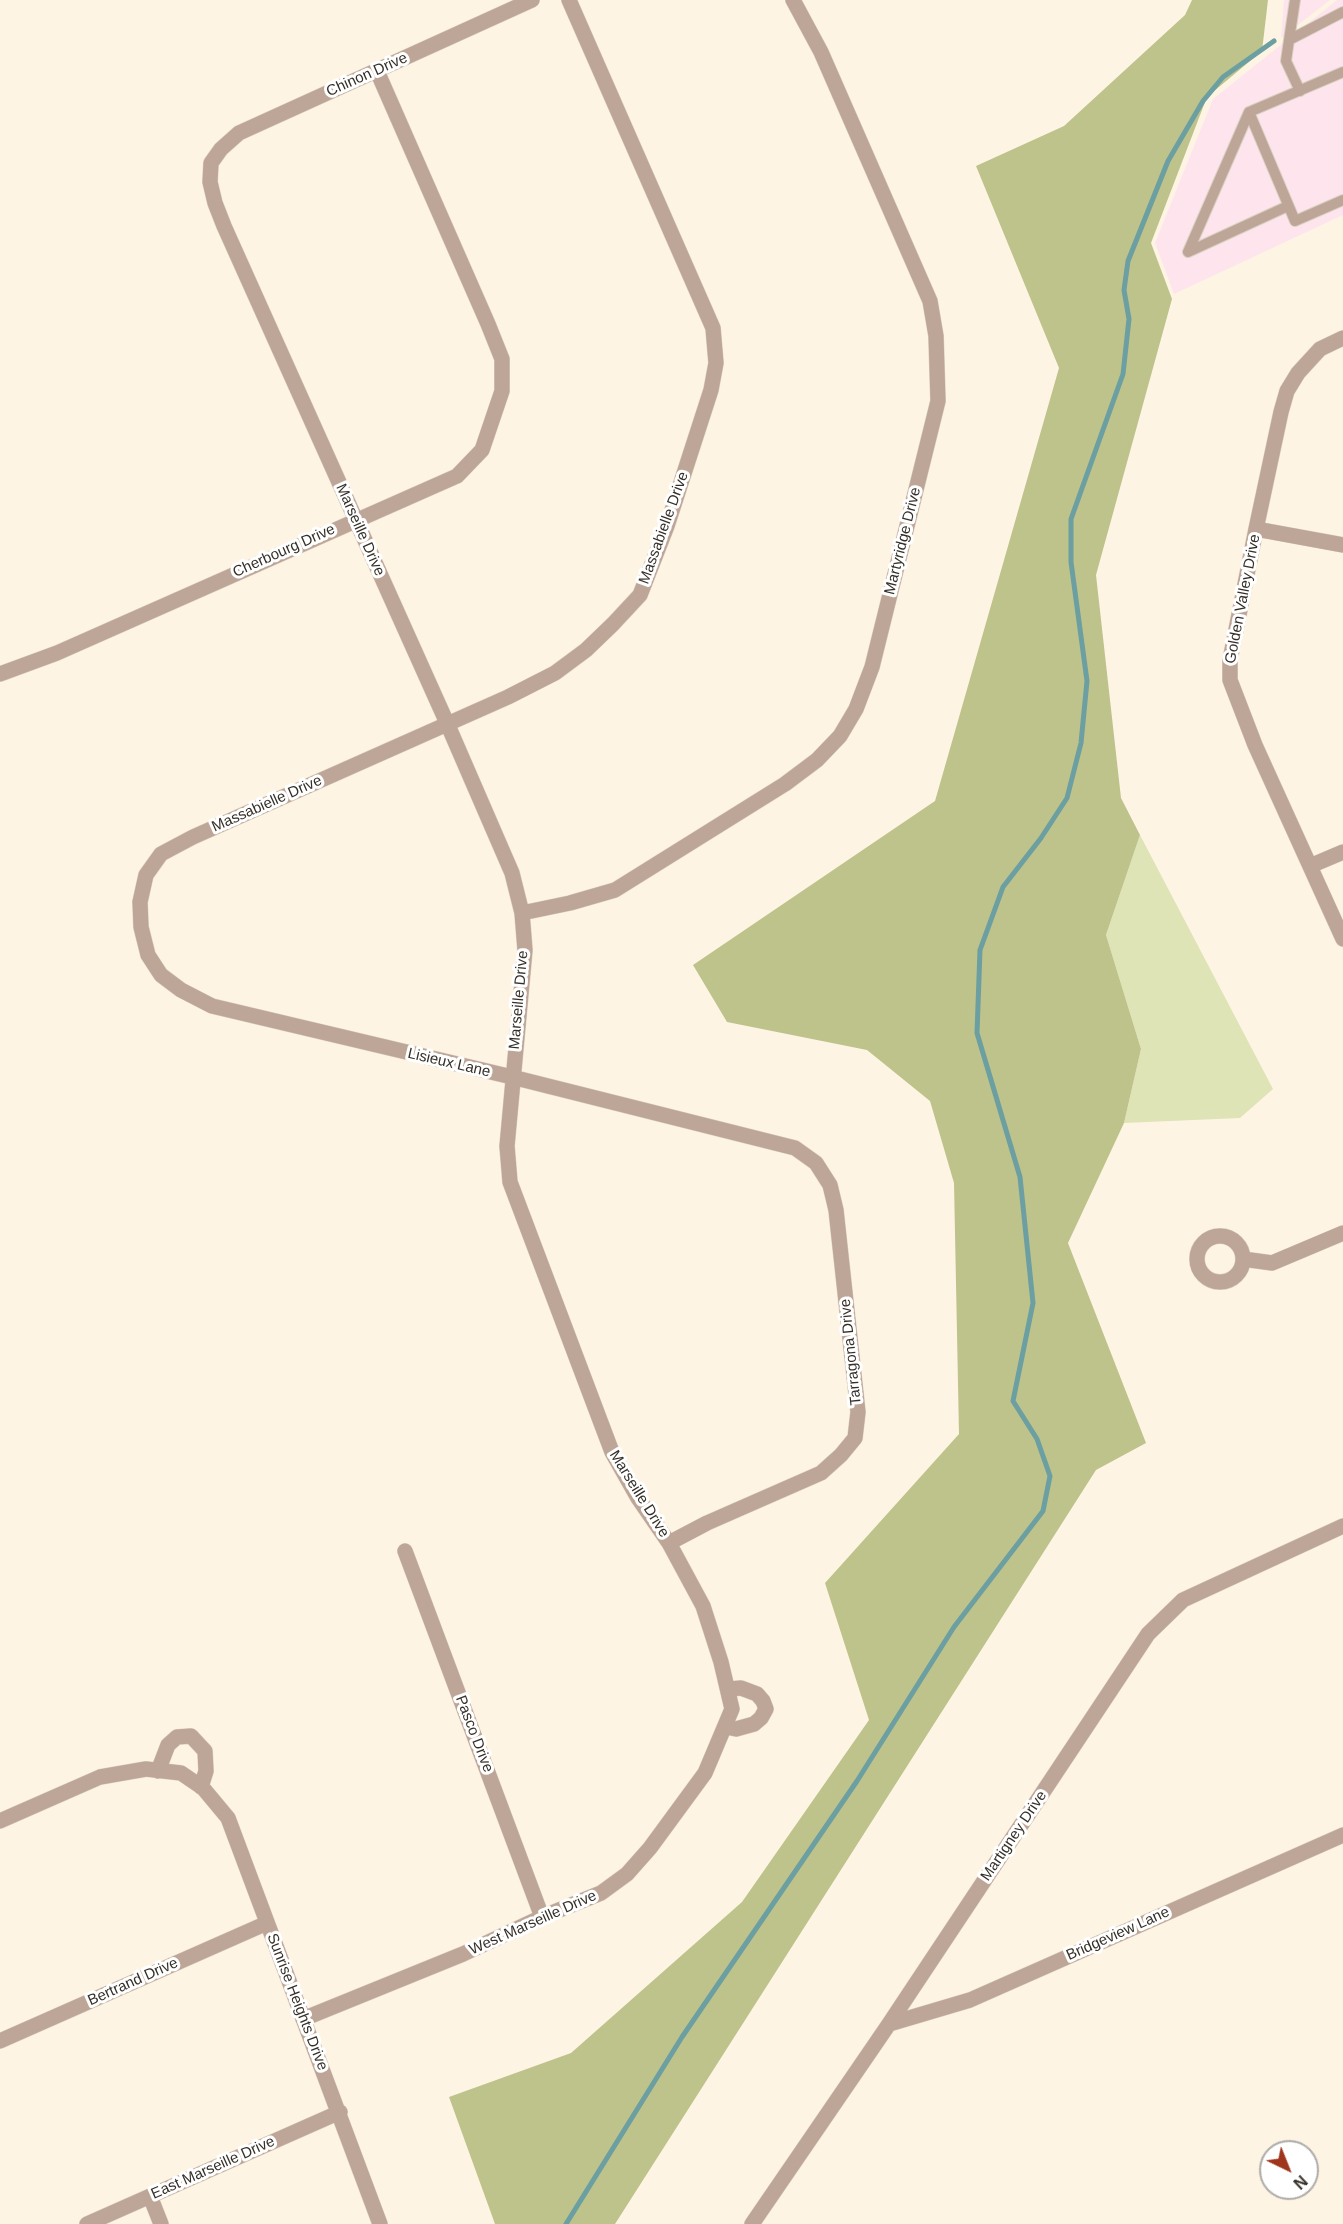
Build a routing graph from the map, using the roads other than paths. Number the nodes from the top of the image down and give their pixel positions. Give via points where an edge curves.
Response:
1 (532, 0) edge
2 (569, 0) edge
3 (793, 0) edge
4 (1295, 0) edge
5 (1343, 12) edge
6 (1288, 40) junction
7 (377, 71) junction
8 (1343, 72) edge
9 (1300, 91) junction
10 (1249, 112) junction
11 (211, 163) joint
12 (1343, 200) edge
13 (1288, 206) junction
14 (1343, 338) edge
15 (355, 520) junction
16 (1256, 529) junction
17 (1343, 545) edge
18 (0, 674) edge
19 (447, 723) junction
20 (1343, 852) edge
21 (1310, 866) junction
22 (140, 902) joint
23 (522, 913) junction
24 (1343, 939) edge
25 (512, 1077) junction
26 (816, 1163) joint
27 (1343, 1233) edge
28 (1243, 1259) dead end
29 (1343, 1526) edge
30 (669, 1543) junction
31 (405, 1551) dead end
32 (729, 1689) junction
33 (732, 1709) joint
34 (726, 1727) junction
35 (158, 1771) junction
36 (201, 1787) junction
37 (0, 1821) edge
38 (1343, 1835) edge
39 (542, 1917) junction
40 (267, 1923) junction
41 (303, 2019) junction
42 (889, 2024) junction
43 (0, 2041) edge
44 (340, 2112) junction
45 (150, 2196) junction
46 (87, 2224) edge
47 (161, 2224) edge
48 (380, 2224) edge
49 (752, 2224) edge

1 - 7 street, Chinon Drive
2 - 19 street, Massabielle Drive via 713,328 716,363 667,526 640,595 586,650 555,673
3 - 23 street, Martyridge Drive via 821,52 930,301 936,336 938,400 872,667 856,709 840,736 785,784 615,890
4 - 6 lane
5 - 6 lane
6 - 9 lane via 1286,61
7 - 11 street, Chinon Drive via 239,133
7 - 15 street, Cherbourg Drive via 502,359 502,391 482,450 457,476
8 - 9 lane
9 - 10 lane
10 - 13 lane
10 - 13 lane via 1188,252
11 - 15 street, Marseille Drive via 215,203
12 - 13 lane via 1294,221
14 - 16 street, Golden Valley Drive via 1320,349 1287,391
15 - 18 street, Cherbourg Drive via 57,653
15 - 19 street, Marseille Drive
16 - 17 street
16 - 21 street, Golden Valley Drive via 1230,660 1230,680
19 - 22 street, Massabielle Drive via 161,854 146,875
19 - 23 street, Marseille Drive via 512,873
20 - 21 street
21 - 24 street, Golden Valley Drive
22 - 25 street, Lisieux Lane via 148,955 160,975 212,1006
23 - 25 street, Marseille Drive via 525,950
25 - 26 street, Lisieux Lane via 795,1148
25 - 30 street, Marseille Drive via 507,1146 510,1182 612,1452
26 - 30 street, Tarragona Drive via 830,1185 836,1210 858,1412 855,1438 821,1473
27 - 28 street via 1272,1263
29 - 42 street, Martigney Drive via 1183,1600 1148,1634
30 - 32 street, Marseille Drive via 703,1606
31 - 39 street, Pasco Drive
32 - 33 street, Marseille Drive
32 - 34 street via 741,1688 757,1694 766,1709 754,1724 736,1729
33 - 34 street, West Marseille Drive
34 - 39 street, West Marseille Drive via 705,1773 651,1848 627,1874 600,1893
35 - 36 street, Sunrise Heights Drive via 181,1773
35 - 36 street via 168,1745 177,1737 191,1736 205,1751 206,1771
35 - 37 street via 146,1769 100,1777
36 - 40 street, Sunrise Heights Drive via 228,1818
38 - 42 street, Bridgeview Lane via 970,2000
39 - 41 street, West Marseille Drive via 463,1954
40 - 41 street, Sunrise Heights Drive
40 - 43 street, Bertrand Drive
41 - 44 street, Sunrise Heights Drive
42 - 49 street, Martigney Drive
44 - 45 street, East Marseille Drive
44 - 48 street, Sunrise Heights Drive
45 - 46 street, East Marseille Drive
45 - 47 street

